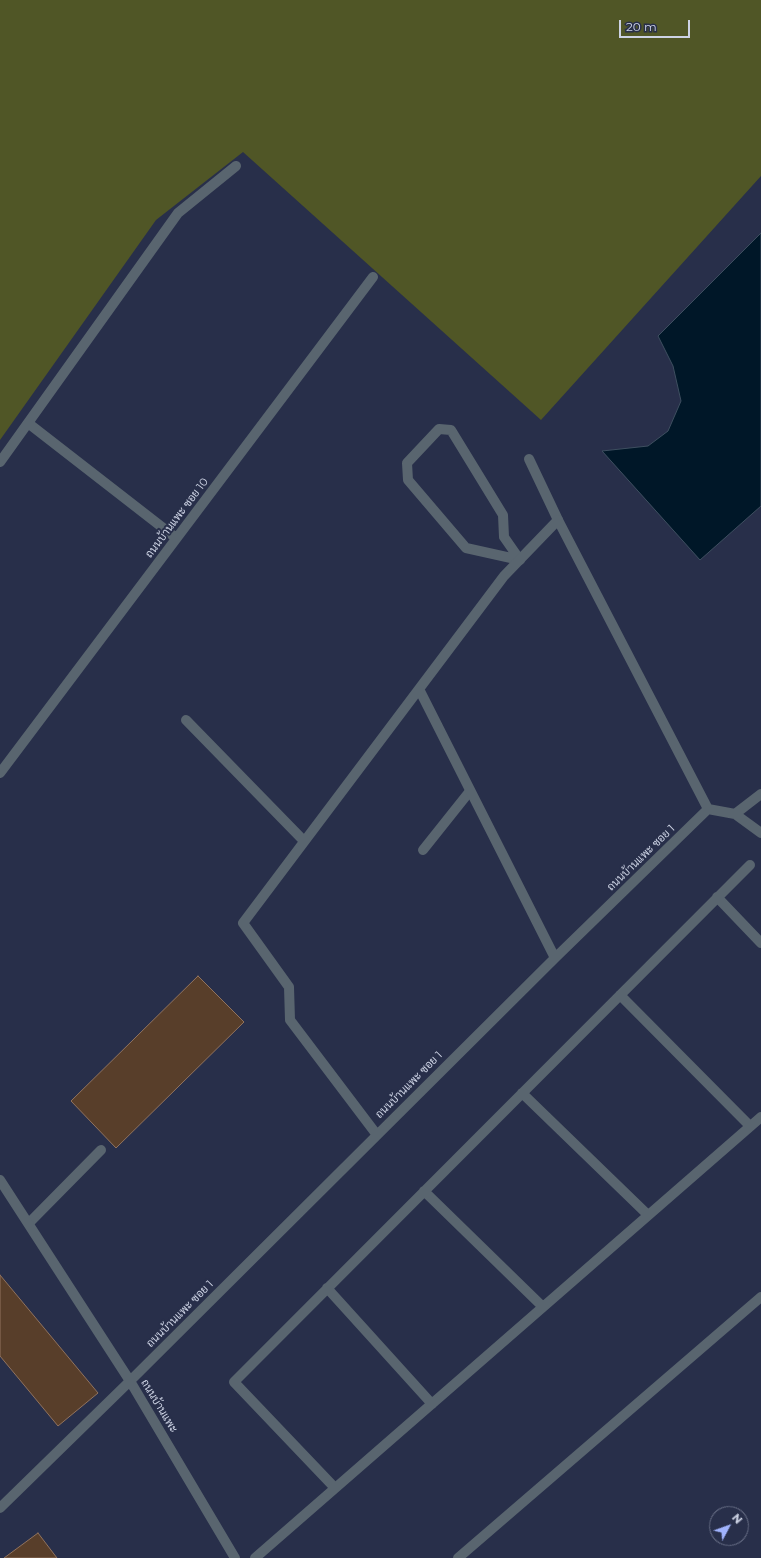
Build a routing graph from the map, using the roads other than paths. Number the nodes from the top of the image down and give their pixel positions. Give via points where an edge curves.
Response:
1 (236, 166) dead end
2 (373, 277) dead end
3 (28, 423) junction
4 (528, 459) dead end
5 (0, 462) edge
6 (558, 520) junction
7 (176, 538) junction
8 (520, 560) junction
9 (419, 689) junction
10 (186, 720) dead end
11 (0, 773) edge
12 (470, 791) junction
13 (761, 794) edge
14 (708, 810) junction
15 (735, 814) junction
16 (761, 833) edge
17 (304, 841) junction
18 (423, 850) dead end
19 (750, 865) dead end
20 (717, 897) junction
21 (761, 943) edge
22 (555, 958) junction
23 (620, 995) junction
24 (522, 1093) junction
25 (761, 1117) edge
26 (750, 1126) junction
27 (377, 1135) junction
28 (101, 1150) dead end
29 (0, 1180) edge
30 (424, 1191) junction
31 (648, 1215) junction
32 (29, 1223) junction
33 (327, 1288) junction
34 (761, 1297) edge
35 (543, 1307) junction
36 (130, 1381) junction
37 (432, 1404) junction
38 (336, 1488) junction
39 (0, 1508) edge
40 (235, 1558) edge
41 (255, 1558) edge
42 (458, 1558) edge

1 - 3 street via 178,213
2 - 7 street, ถนนบ้านแพะ ซอย 10
3 - 5 street
3 - 7 street
4 - 6 street
6 - 8 street
6 - 14 street
7 - 11 street, ถนนบ้านแพะ ซอย 10
8 - 8 street via 504,537 503,515 451,430 439,429 407,463 408,480 466,548
8 - 9 street via 504,576
9 - 12 street
9 - 17 street
10 - 17 street
12 - 18 street
12 - 22 street
13 - 15 street
14 - 15 street
14 - 22 street, ถนนบ้านแพะ ซอย 1
15 - 16 street
17 - 27 street via 243,923 289,987 290,1020
19 - 20 street
20 - 21 street
20 - 23 street
22 - 27 street, ถนนบ้านแพะ ซอย 1
23 - 24 street
23 - 26 street
24 - 30 street
24 - 31 street
25 - 26 street
26 - 31 street
27 - 36 street, ถนนบ้านแพะ ซอย 1
28 - 32 street
29 - 32 street
30 - 33 street
30 - 35 street
31 - 35 street
32 - 36 street
33 - 37 street
33 - 38 street via 234,1382
34 - 42 street
35 - 37 street
36 - 39 street, ถนนบ้านแพะ
36 - 40 street, ถนนบ้านแพะ
37 - 38 street
38 - 41 street

